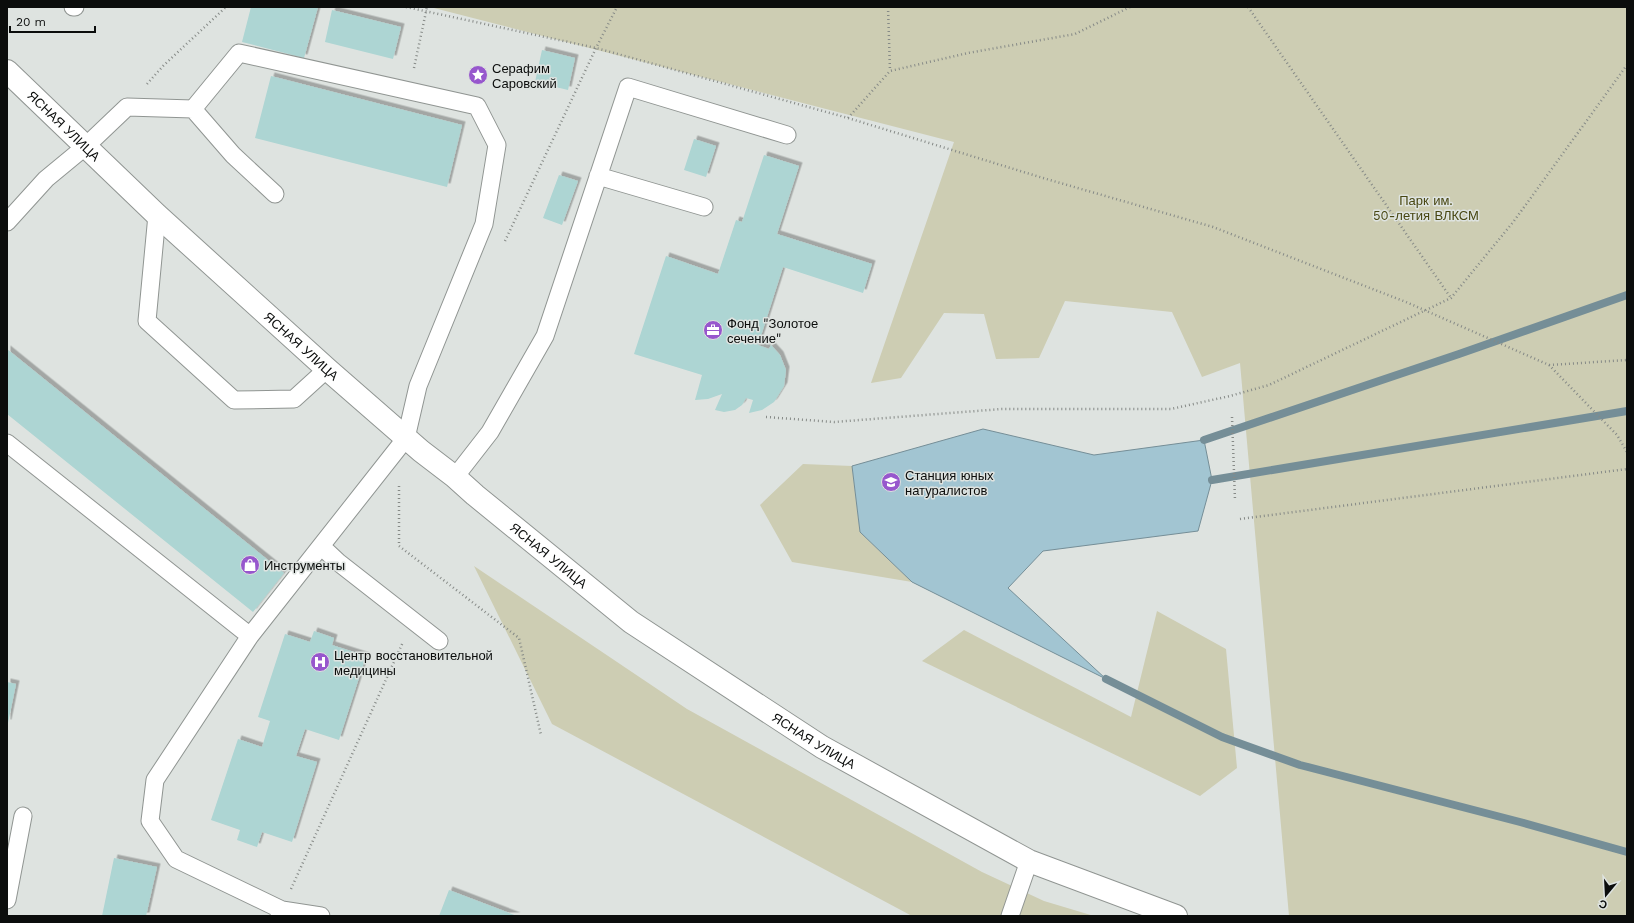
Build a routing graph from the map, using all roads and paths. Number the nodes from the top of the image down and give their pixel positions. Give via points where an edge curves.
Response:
1 (226, 7) edge
2 (406, 7) edge
3 (427, 7) edge
4 (617, 7) edge
5 (888, 7) edge
6 (1130, 7) edge
7 (1248, 7) edge
8 (426, 11) junction
9 (596, 48) junction
10 (1627, 65) edge
11 (7, 71) edge
12 (890, 71) junction
13 (409, 90) junction
14 (127, 107) junction
15 (193, 109) junction
16 (848, 118) junction
17 (787, 136) dead end
18 (86, 146) junction
19 (598, 176) junction
20 (275, 194) dead end
21 (704, 207) dead end
22 (157, 215) junction
23 (7, 222) edge
24 (504, 242) dead end
25 (1451, 298) junction
26 (1424, 311) junction
27 (1627, 360) edge
28 (1549, 365) junction
29 (327, 369) junction
30 (766, 417) dead end
31 (1232, 417) dead end
32 (406, 438) junction
33 (7, 442) edge
34 (1627, 452) edge
35 (1627, 469) edge
36 (455, 477) junction
37 (399, 482) dead end
38 (1235, 500) dead end
39 (1240, 519) dead end
40 (321, 546) junction
41 (250, 636) junction
42 (439, 641) dead end
43 (403, 642) dead end
44 (541, 735) dead end
45 (23, 816) dead end
46 (1029, 861) junction
47 (7, 900) edge
48 (280, 913) edge
49 (321, 916) edge
50 (1010, 916) edge
51 (1176, 916) edge

1 - 14 path via 163,66
2 - 8 path
3 - 8 path
4 - 9 path
5 - 12 path
6 - 12 path via 1074,34 968,53
7 - 25 path
8 - 9 path
8 - 13 path
9 - 16 path
9 - 24 path
10 - 25 path via 1514,221
11 - 18 street, ЯСНАЯ УЛИЦА
12 - 16 path
13 - 15 lane via 240,53
13 - 32 lane via 477,106 497,145 484,224 418,386
14 - 15 lane
14 - 18 lane
15 - 20 lane via 233,155
16 - 26 path via 1213,227
17 - 19 lane via 628,87
18 - 22 street, ЯСНАЯ УЛИЦА
18 - 23 lane via 46,179
19 - 21 lane
19 - 36 lane via 545,336 490,432
22 - 29 street, ЯСНАЯ УЛИЦА
22 - 29 lane via 147,321 234,400 294,399
25 - 26 path
26 - 28 path
26 - 30 path via 1269,386 1171,409 1002,409 834,422
27 - 28 path
28 - 34 path via 1617,435
29 - 32 street, ЯСНАЯ УЛИЦА
31 - 38 path
32 - 36 street, ЯСНАЯ УЛИЦА
32 - 40 lane
33 - 41 lane
35 - 39 path
36 - 46 street, ЯСНАЯ УЛИЦА via 631,622 822,747
37 - 44 path via 399,546 519,638
40 - 41 lane
40 - 42 lane
41 - 48 lane via 155,780 150,821 176,859
43 - 48 path
45 - 47 lane
46 - 50 lane
46 - 51 street, ЯСНАЯ УЛИЦА
48 - 49 lane

